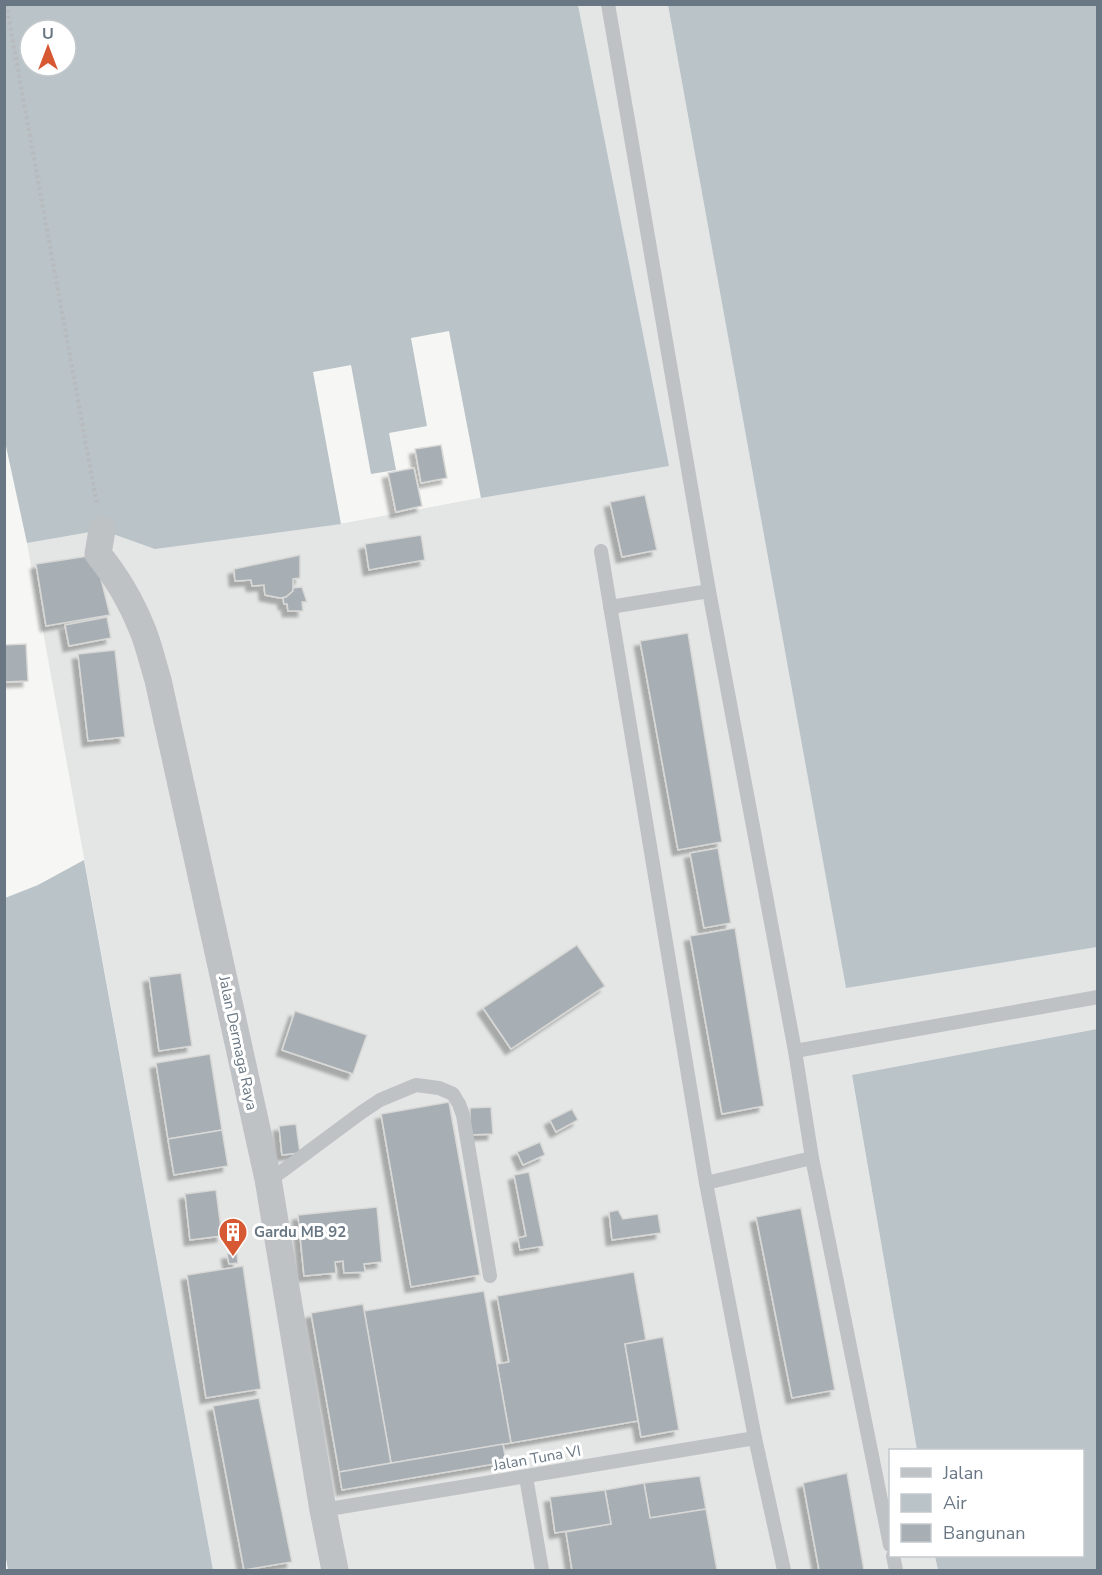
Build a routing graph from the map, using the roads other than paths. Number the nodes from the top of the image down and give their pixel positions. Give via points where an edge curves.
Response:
1 (608, 4) edge
2 (102, 530) road end
3 (601, 551) dead end
4 (709, 591) junction
5 (610, 607) junction
6 (1098, 997) edge
7 (795, 1051) junction
8 (812, 1158) junction
9 (267, 1179) junction
10 (706, 1183) junction
11 (490, 1276) dead end
12 (755, 1438) junction
13 (526, 1477) junction
14 (323, 1510) junction
15 (889, 1535) edge
16 (335, 1570) edge
17 (542, 1570) edge
18 (784, 1570) edge

1 - 4 lane
2 - 9 street, Jalan Dermaga Raya via 98,554 122,588 139,623 158,680
3 - 5 lane
4 - 5 lane
4 - 7 lane
5 - 10 lane
6 - 7 lane
7 - 8 lane
8 - 10 lane
8 - 15 lane
9 - 11 lane via 380,1100 416,1085 446,1090 453,1094 463,1115
9 - 14 street, Jalan Dermaga Raya
10 - 12 lane
12 - 13 lane, Jalan Tuna VI
12 - 18 lane
13 - 14 lane, Jalan Tuna VI
13 - 17 lane
14 - 16 street, Jalan Dermaga Raya

